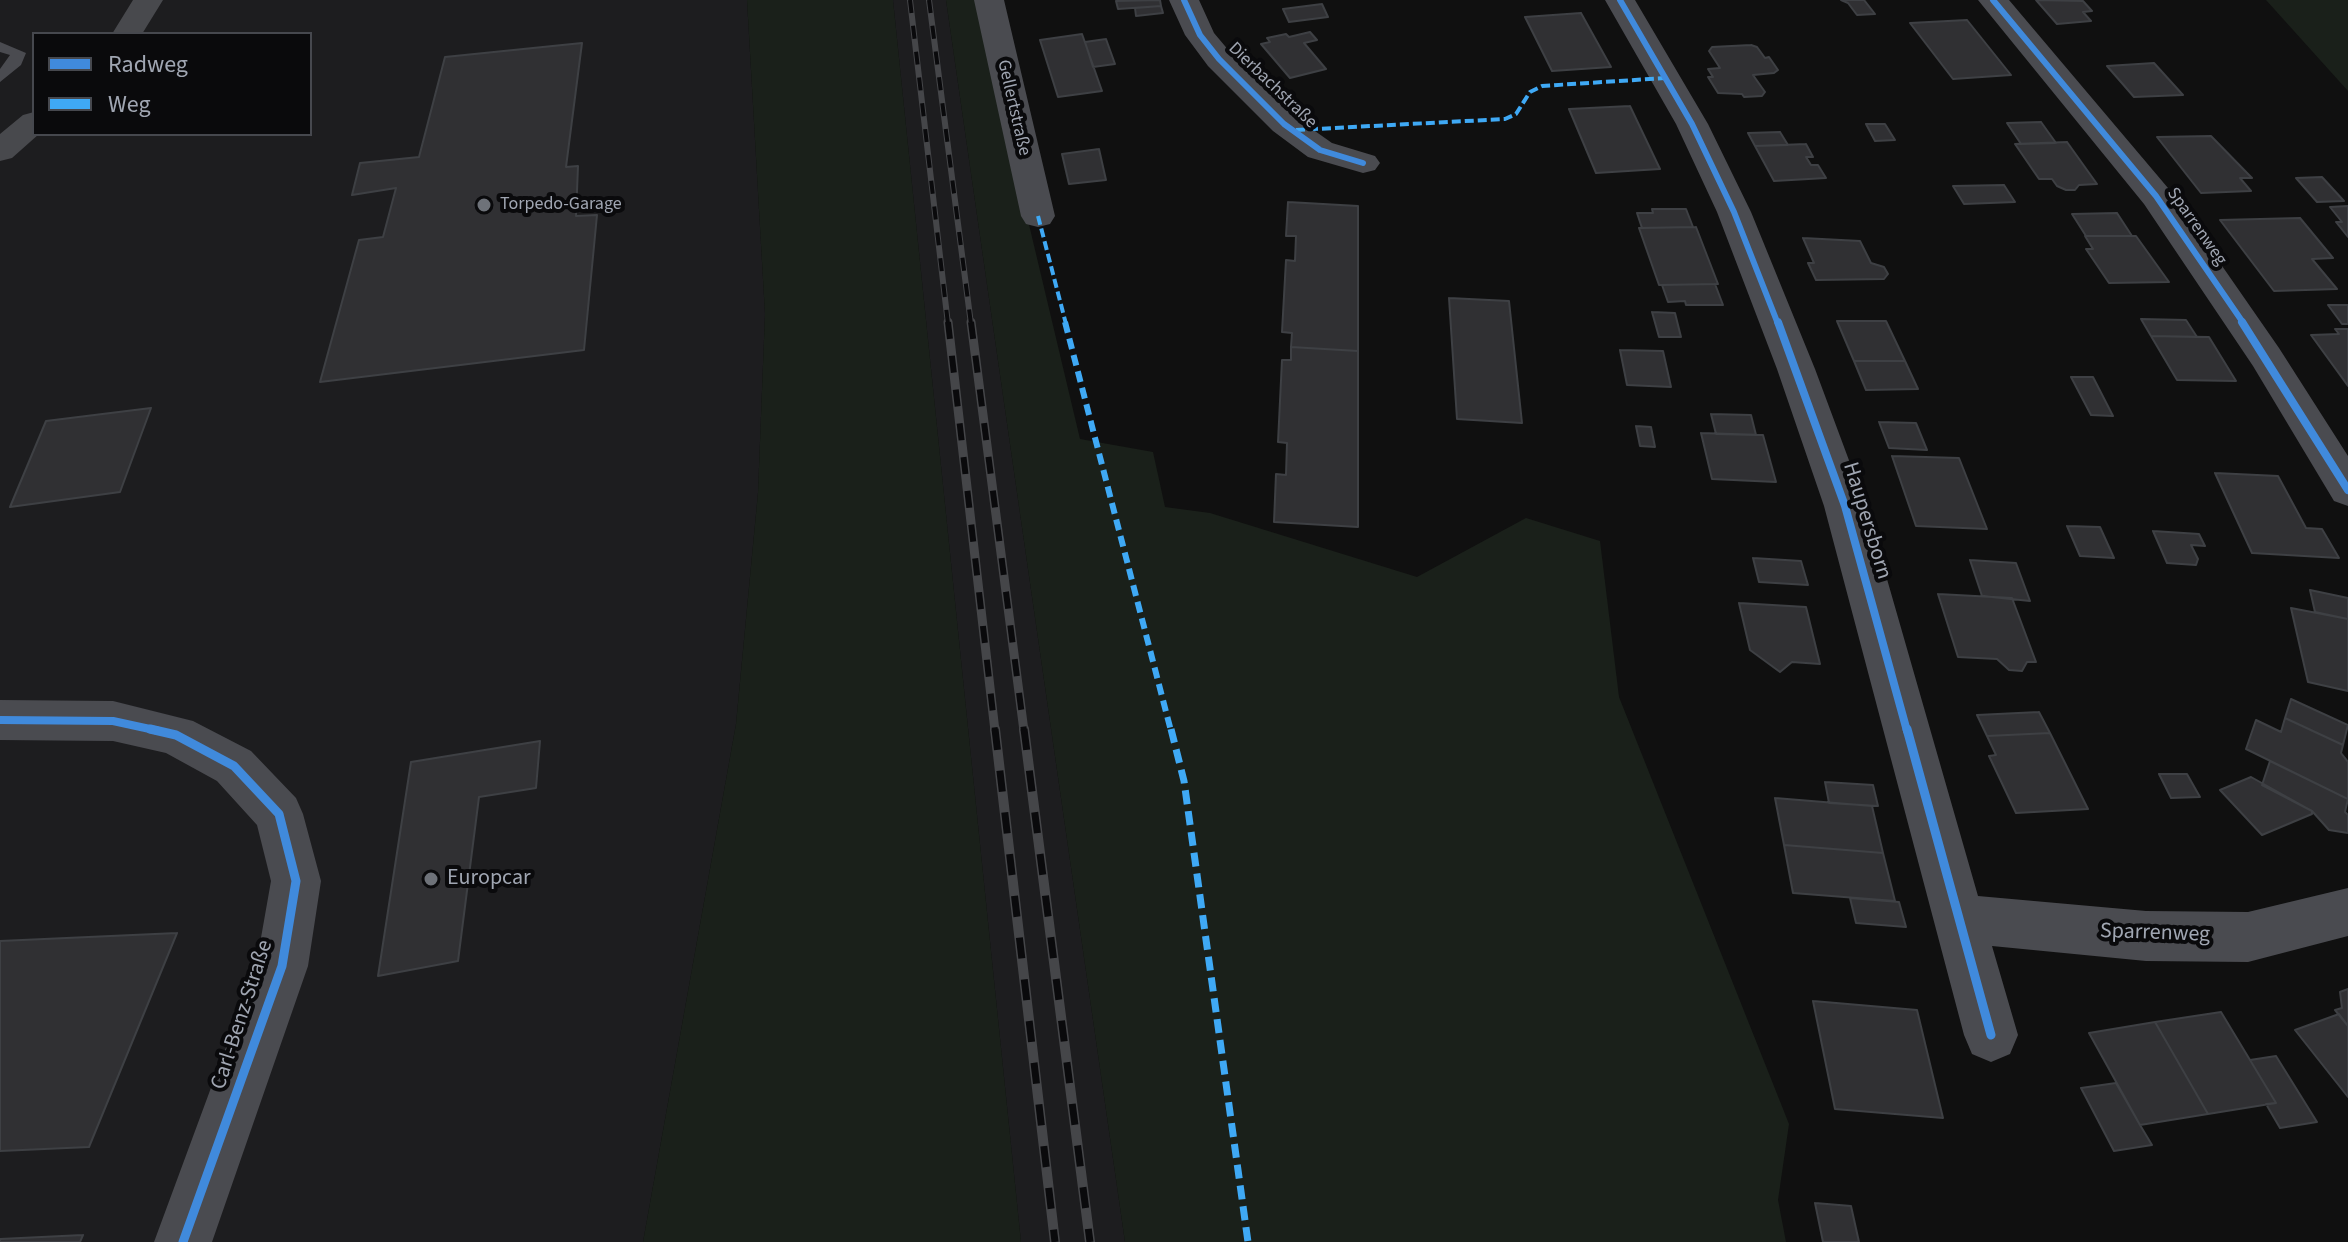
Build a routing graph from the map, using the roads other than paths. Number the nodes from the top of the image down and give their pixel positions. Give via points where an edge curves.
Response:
1 (148, 0) edge
2 (989, 0) edge
3 (1184, 0) edge
4 (1620, 0) edge
5 (1993, 0) edge
6 (128, 32) edge
7 (0, 47) edge
8 (0, 77) edge
9 (32, 121) edge
10 (32, 122) edge
11 (0, 142) edge
12 (0, 151) edge
13 (1363, 163) dead end
14 (1038, 216) dead end
15 (2348, 490) edge
16 (0, 720) edge
17 (2348, 912) edge
18 (1960, 919) junction
19 (1991, 1035) dead end
20 (183, 1242) edge

1 - 6 street
2 - 14 street, Gellertstraße
3 - 13 street, Dierbachstraße via 1200,35 1219,59 1284,124 1320,150
4 - 18 street, Haupersborn via 1692,124 1796,369 1845,506
5 - 15 street, Sparrenweg via 2156,196 2266,357
7 - 8 lane via 18,53
9 - 11 street
10 - 12 street
16 - 20 street, Carl-Benz-Straße via 113,721 176,735 234,766 279,814 296,881 282,966
17 - 18 street, Sparrenweg via 2248,937 2146,936
18 - 19 street, Haupersborn

